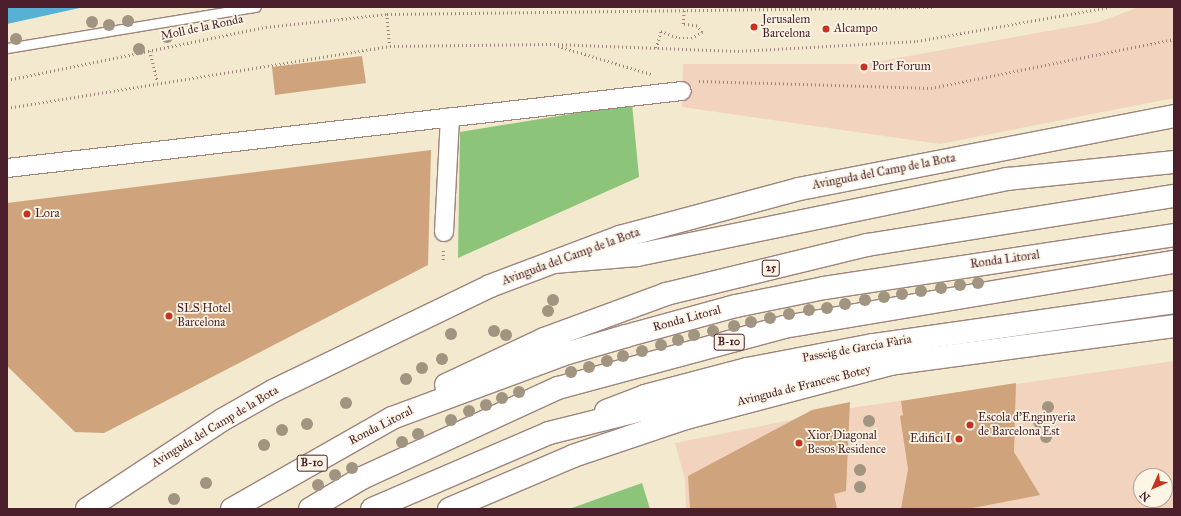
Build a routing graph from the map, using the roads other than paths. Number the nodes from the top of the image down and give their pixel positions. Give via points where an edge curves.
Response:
1 (256, 7) edge
2 (7, 48) edge
3 (682, 91) dead end
4 (1174, 116) edge
5 (450, 117) junction
6 (1174, 162) edge
7 (7, 168) edge
8 (1174, 196) edge
9 (444, 232) dead end
10 (1174, 236) edge
11 (554, 262) junction
12 (1174, 262) edge
13 (1174, 302) edge
14 (1174, 326) edge
15 (890, 364) junction
16 (392, 418) junction
17 (549, 433) junction
18 (87, 509) edge
19 (232, 509) edge
20 (310, 509) edge
21 (372, 509) edge
22 (449, 509) edge

1 - 2 lane, Moll de la Ronda
3 - 5 street
4 - 11 main road, Avinguda del Camp de la Bota via 800,189 620,237
5 - 7 street
5 - 9 street
6 - 11 main road via 1007,179 636,255
8 - 16 main road, 25 via 867,245 666,294 544,339 491,362 440,388
10 - 16 main road, Ronda Litoral / B-10 via 936,270 736,306 568,353
11 - 18 main road, Avinguda del Camp de la Bota via 490,286 273,391 222,420
12 - 20 main road, B-10 via 784,326 558,388 362,478
13 - 17 main road, Passeig de Garcia Fària via 873,345 747,369 645,396
14 - 15 main road, Avinguda de Francesc Botey
15 - 17 main road via 853,364 745,384
15 - 22 main road, Avinguda de Francesc Botey via 686,418 573,456
16 - 19 main road, Ronda Litoral / B-10
17 - 21 main road

